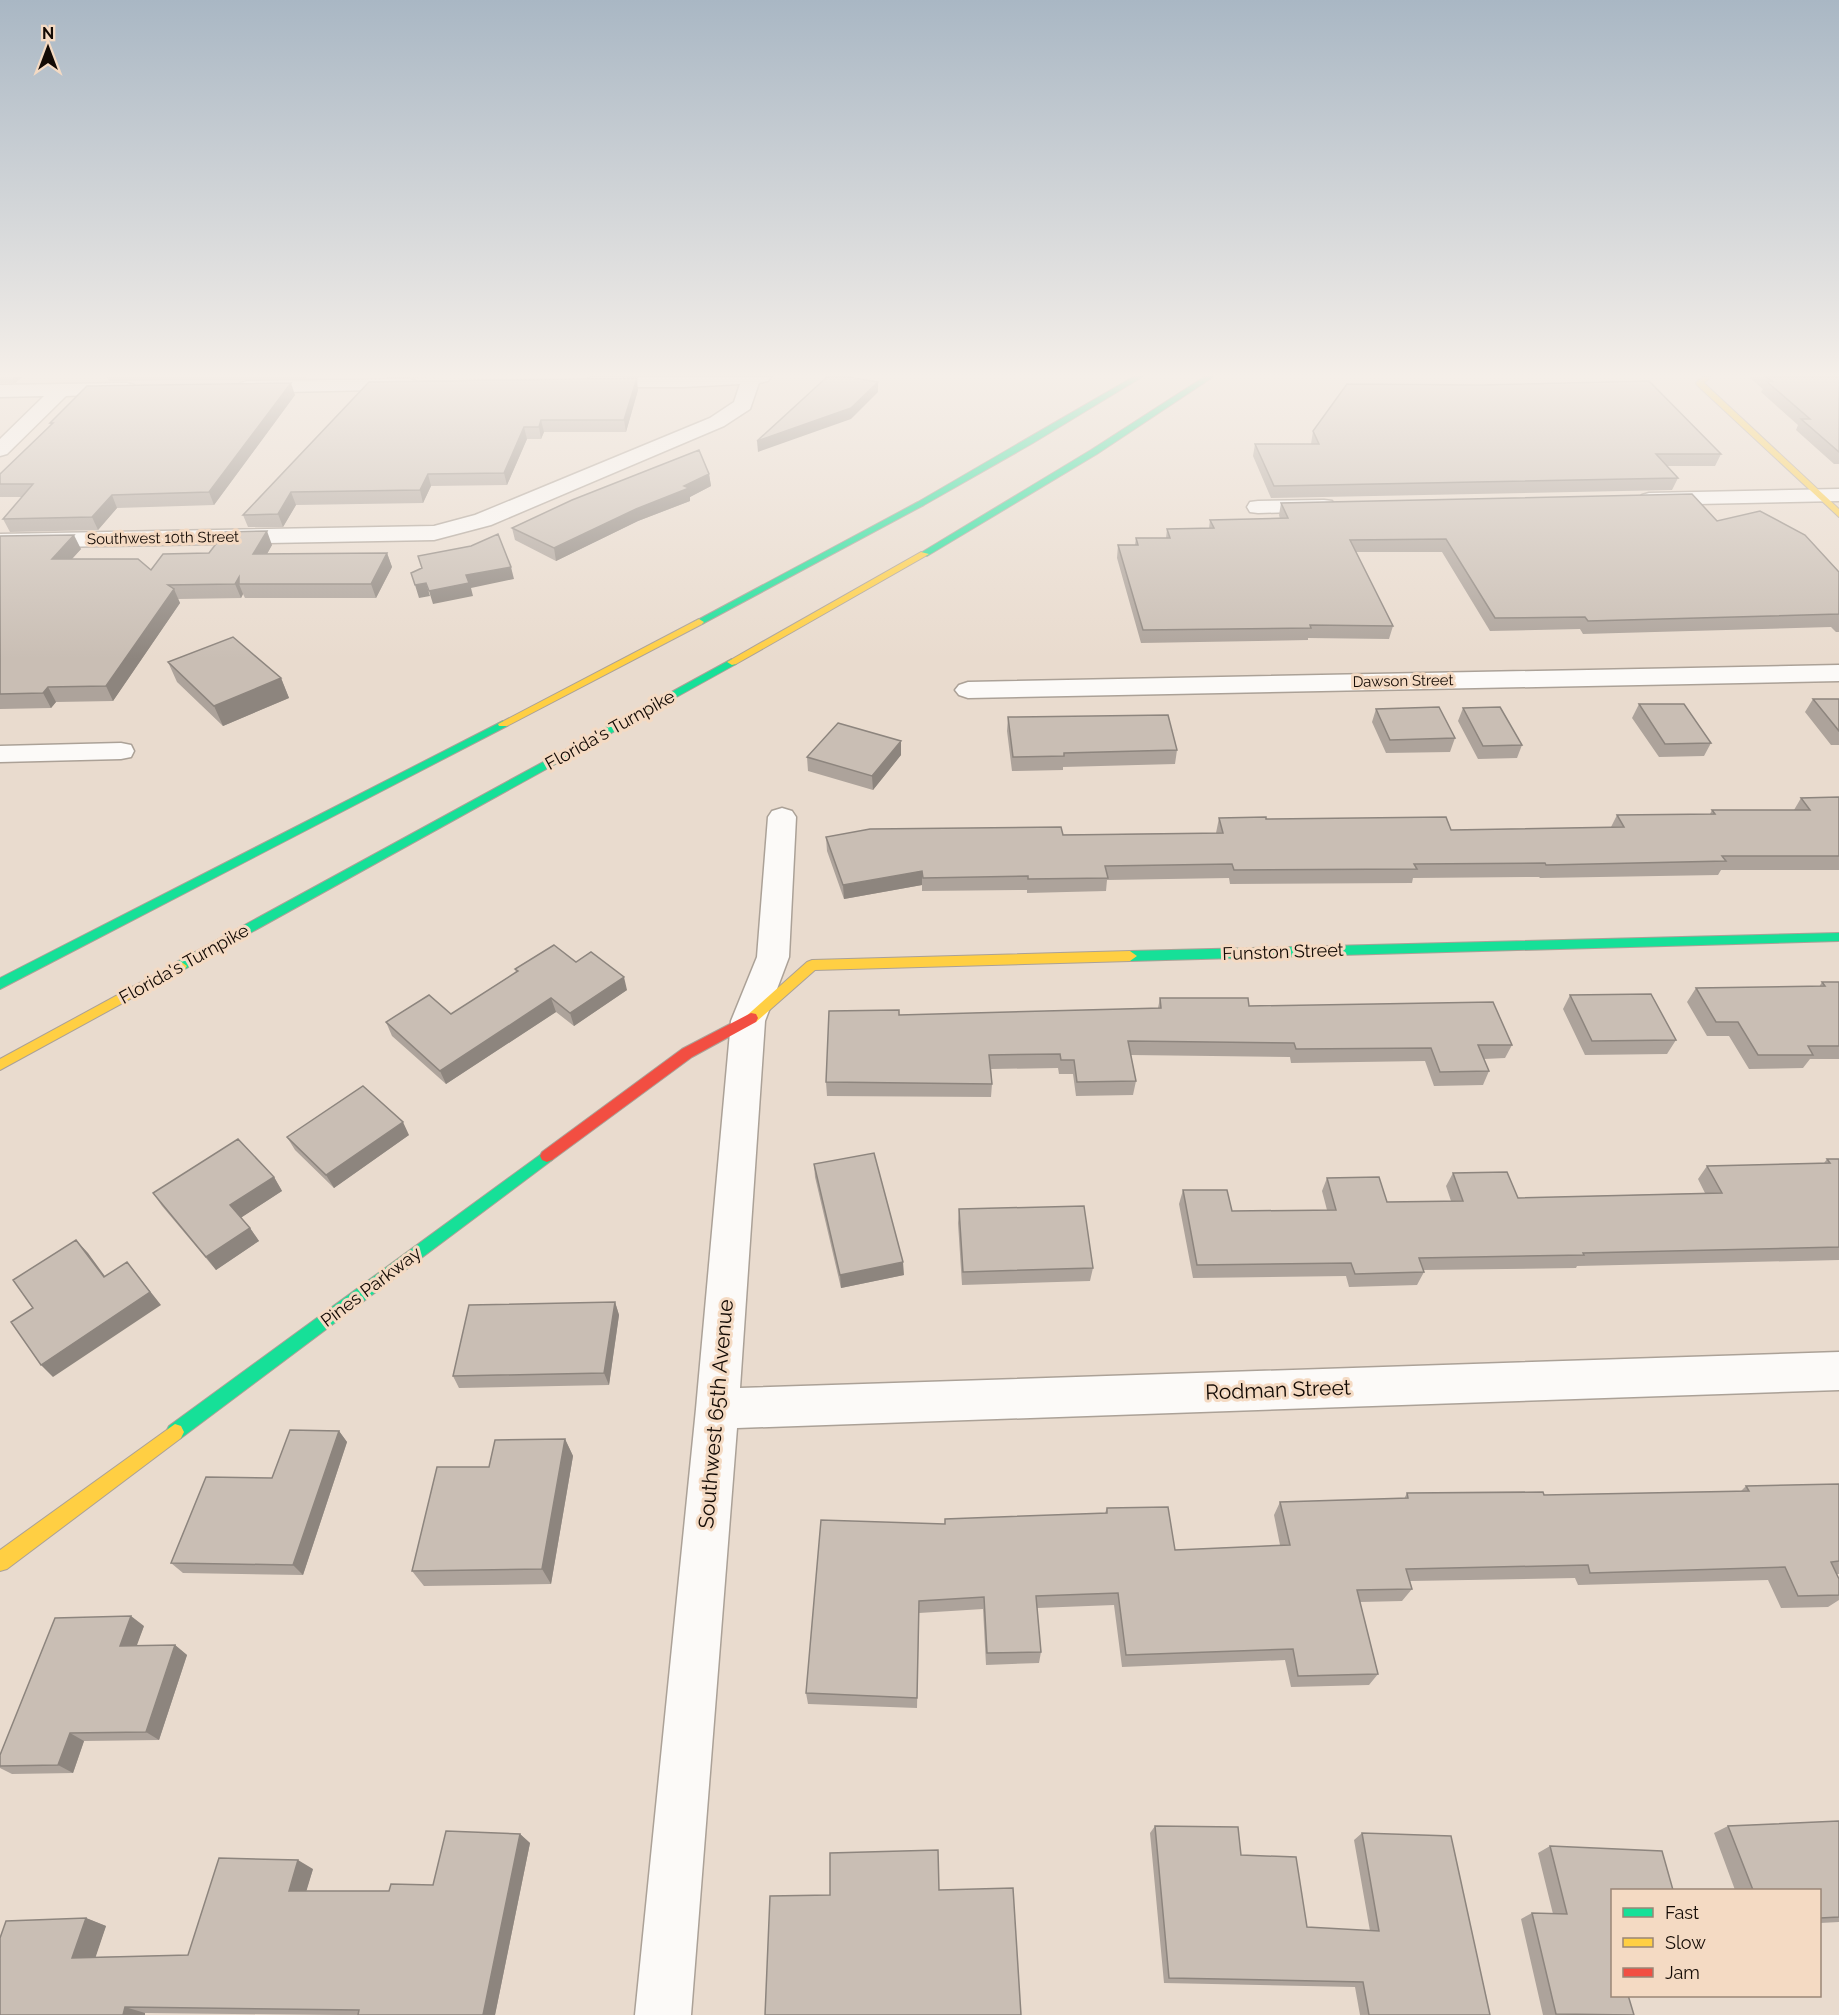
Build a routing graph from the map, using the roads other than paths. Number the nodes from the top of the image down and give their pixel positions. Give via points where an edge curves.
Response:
1 (600, 471) edge
2 (980, 471) edge
3 (1062, 471) edge
4 (1801, 471) edge
5 (1829, 495) edge
6 (1623, 499) edge
7 (1341, 505) edge
8 (1258, 507) dead end
9 (1839, 514) edge
10 (0, 541) edge
11 (1839, 673) edge
12 (968, 690) dead end
13 (121, 752) dead end
14 (0, 754) edge
15 (782, 817) dead end
16 (1839, 937) edge
17 (0, 984) edge
18 (748, 1021) junction
19 (0, 1065) edge
20 (1839, 1371) edge
21 (717, 1409) junction
22 (0, 1562) edge
23 (663, 2015) edge

1 - 10 street, Southwest 10th Street via 483,520 434,533
2 - 17 main road via 817,561
3 - 19 main road, Florida's Turnpike via 877,582
4 - 5 main road
5 - 6 street
5 - 9 main road
7 - 8 street
11 - 12 street, Dawson Street
13 - 14 street
15 - 18 street, Southwest 65th Avenue via 773,957
16 - 18 main road, Funston Street via 812,966
18 - 21 street, Southwest 65th Avenue
18 - 22 main road, Pines Parkway via 687,1053
20 - 21 street, Rodman Street
21 - 23 street, Southwest 65th Avenue

